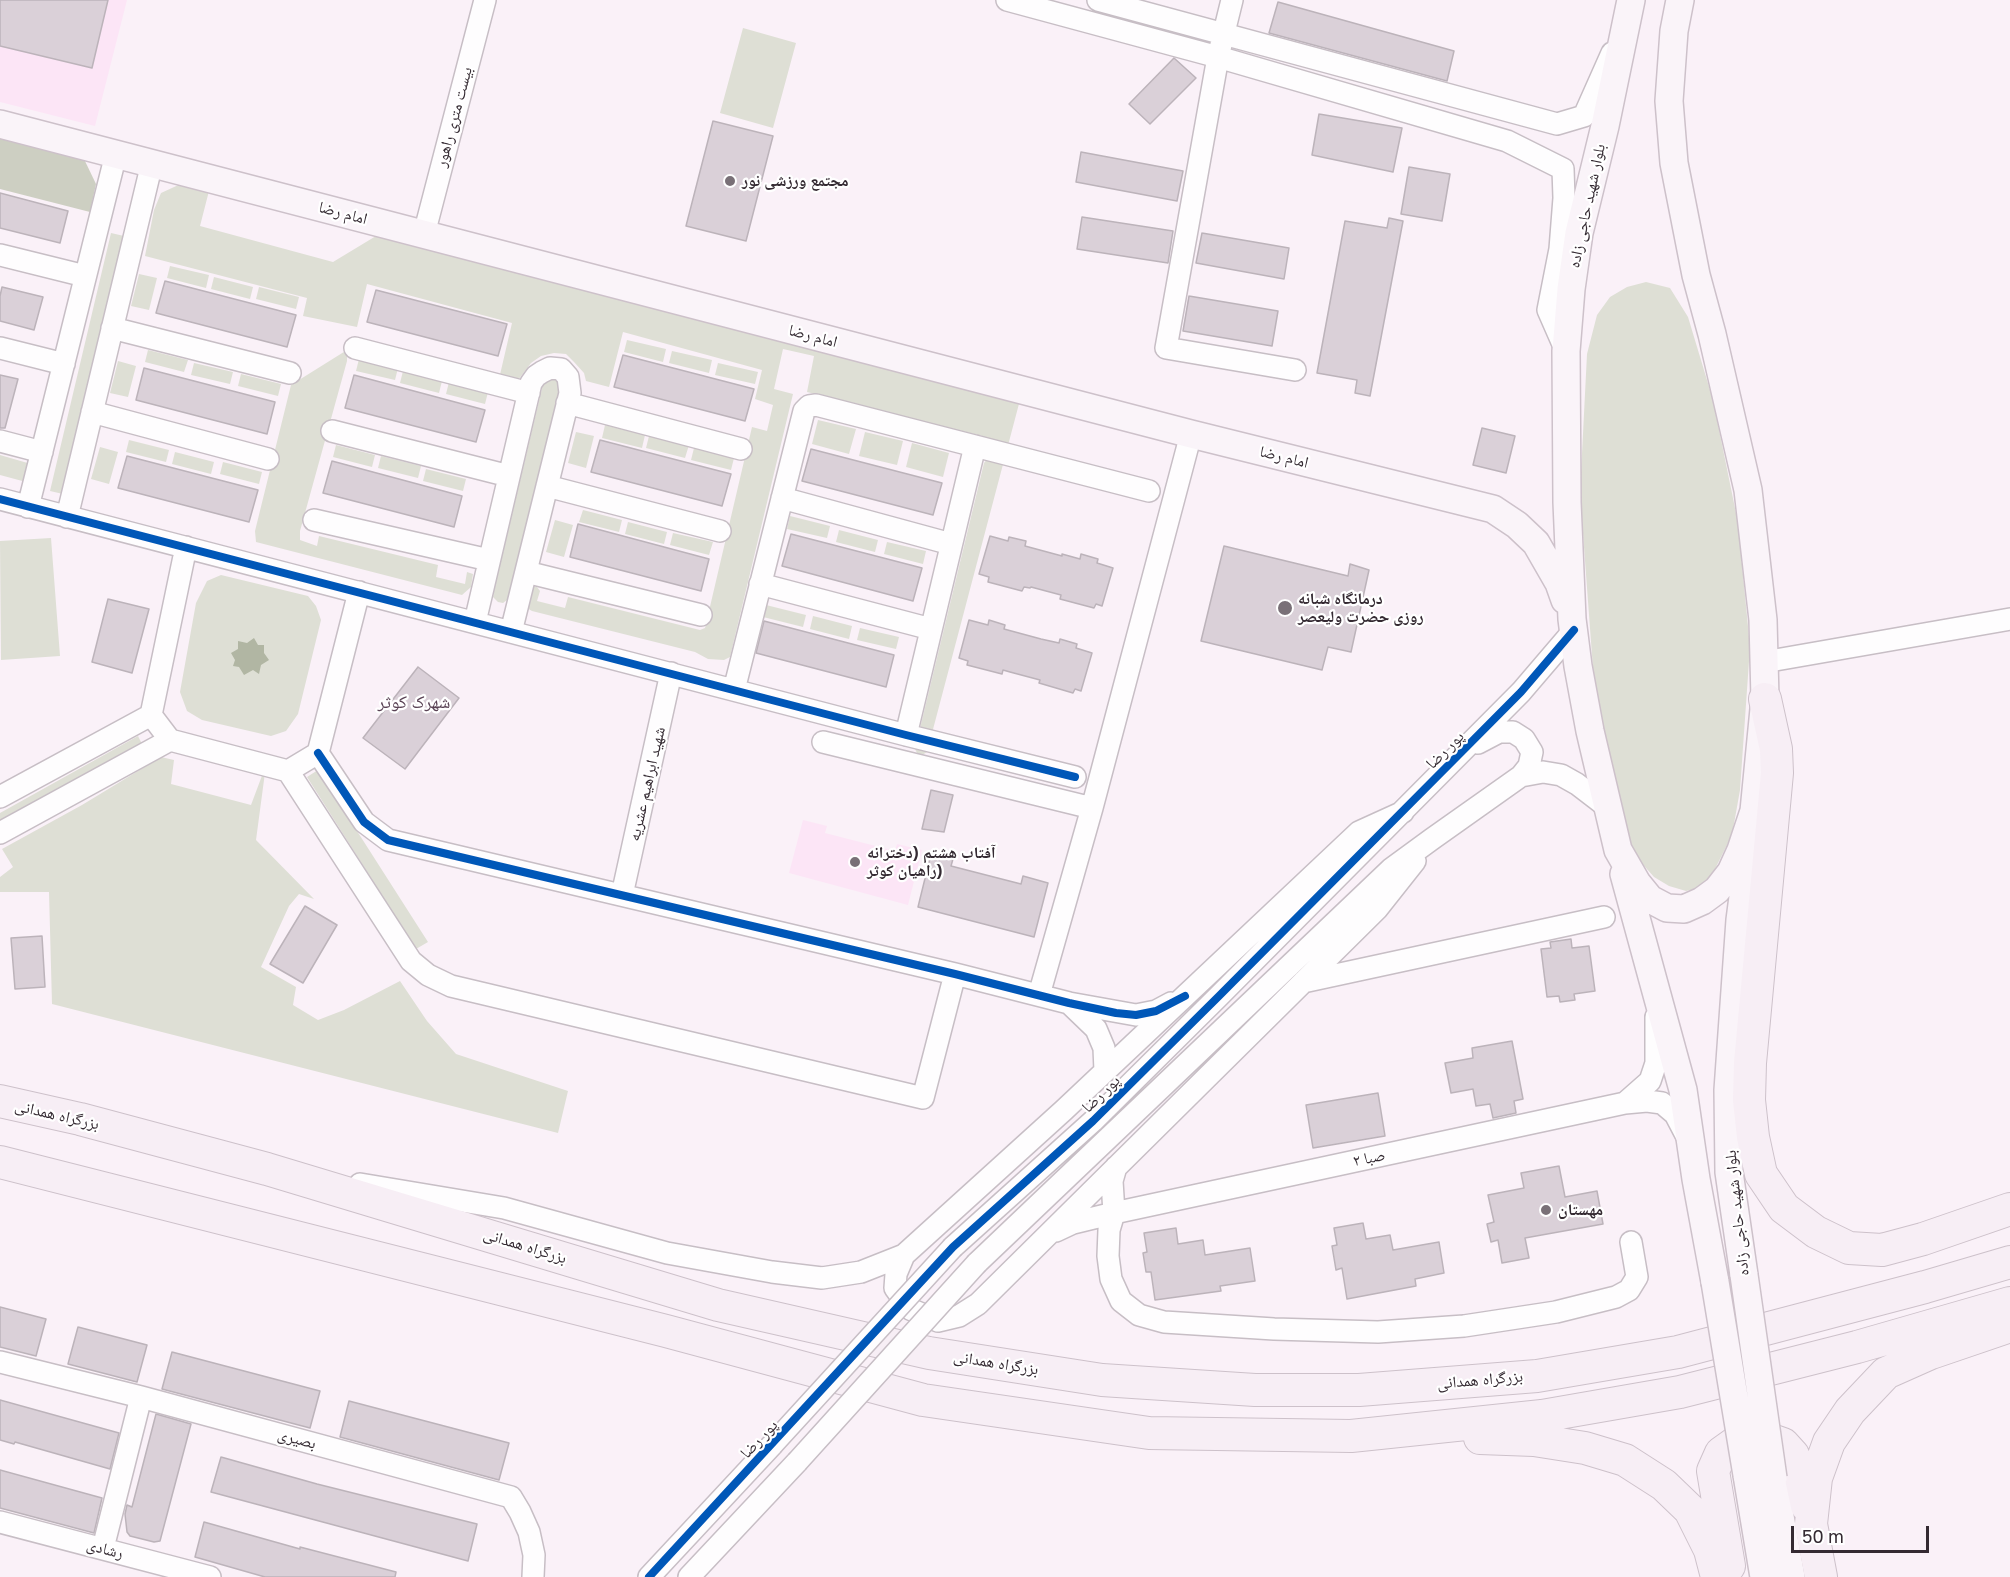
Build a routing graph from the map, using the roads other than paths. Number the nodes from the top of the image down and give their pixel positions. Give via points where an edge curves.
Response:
1 (485, 0) edge
2 (1007, 0) edge
3 (1098, 0) edge
4 (1232, 0) edge
5 (1680, 0) edge
6 (1629, 11) edge
7 (1223, 33) junction
8 (1218, 57) junction
9 (0, 124) edge
10 (116, 154) junction
11 (152, 163) junction
12 (424, 234) junction
13 (0, 255) edge
14 (85, 276) junction
15 (112, 328) junction
16 (0, 348) edge
17 (355, 348) dead end
18 (1566, 351) junction
19 (64, 364) junction
20 (1295, 370) dead end
21 (290, 373) dead end
22 (529, 393) junction
23 (567, 403) junction
24 (92, 412) junction
25 (332, 431) dead end
26 (1191, 434) junction
27 (0, 441) edge
28 (975, 446) junction
29 (741, 449) dead end
30 (42, 452) junction
31 (268, 459) dead end
32 (509, 476) junction
33 (547, 486) junction
34 (1149, 491) dead end
35 (782, 498) junction
36 (0, 499) edge
37 (28, 507) junction
38 (67, 517) junction
39 (314, 520) dead end
40 (720, 531) dead end
41 (951, 544) junction
42 (186, 548) junction
43 (489, 560) junction
44 (526, 572) junction
45 (760, 584) junction
46 (359, 592) junction
47 (701, 615) dead end
48 (2010, 619) edge
49 (475, 622) junction
50 (1573, 624) junction
51 (931, 629) junction
52 (511, 632) junction
53 (1764, 662) junction
54 (671, 673) junction
55 (734, 690) junction
56 (1765, 699) junction
57 (151, 715) junction
58 (906, 735) junction
59 (171, 740) junction
60 (823, 742) dead end
61 (1465, 750) junction
62 (318, 753) junction
63 (288, 771) junction
64 (1521, 776) junction
65 (1075, 777) dead end
66 (0, 797) edge
67 (1607, 807) junction
68 (1092, 808) junction
69 (1754, 811) junction
70 (1403, 812) junction
71 (0, 833) edge
72 (1432, 839) junction
73 (1618, 850) junction
74 (622, 895) junction
75 (1604, 916) dead end
76 (956, 974) junction
77 (1653, 976) junction
78 (1303, 982) junction
79 (1039, 995) junction
80 (1185, 996) junction
81 (1069, 1003) junction
82 (1105, 1071) junction
83 (0, 1090) edge
84 (0, 1101) edge
85 (1625, 1103) junction
86 (80, 1119) junction
87 (1694, 1158) junction
88 (0, 1162) edge
89 (1116, 1167) junction
90 (0, 1169) edge
91 (267, 1169) junction
92 (43, 1174) junction
93 (2010, 1209) edge
94 (1114, 1213) junction
95 (1047, 1235) junction
96 (1631, 1242) dead end
97 (904, 1255) junction
98 (2010, 1262) edge
99 (2010, 1303) edge
100 (2010, 1326) edge
101 (0, 1362) edge
102 (141, 1397) junction
103 (1351, 1436) junction
104 (1760, 1477) junction
105 (0, 1522) edge
106 (1811, 1524) junction
107 (103, 1548) junction
108 (210, 1577) edge
109 (533, 1577) edge
110 (649, 1577) edge
111 (689, 1577) edge
112 (1717, 1577) edge
113 (1731, 1577) edge
114 (1764, 1577) edge
115 (1791, 1577) edge
116 (1821, 1577) edge

1 - 12 street, بیست متری راهور
2 - 8 street
3 - 7 street
4 - 7 street
5 - 53 main road via 1669,101 1674,163 1696,275 1748,490
6 - 7 street via 1584,116 1557,124
6 - 18 main road, بلوار شهید حاجی زاده via 1579,233
7 - 8 street
8 - 18 street via 1508,141 1563,169 1560,249 1548,310
8 - 20 street via 1166,348
9 - 10 main road, امام رضا
10 - 11 main road, امام رضا
10 - 14 street
11 - 12 main road, امام رضا
11 - 15 street
12 - 26 main road, امام رضا
13 - 14 street
14 - 19 street
15 - 21 street
15 - 24 street
16 - 19 street
17 - 22 street
18 - 50 main road, بلوار شهید حاجی زاده
19 - 30 street
22 - 23 street via 536,376 550,368 561,369 570,385
22 - 32 street
23 - 29 street
23 - 33 street
24 - 31 street
24 - 38 street
25 - 32 street
26 - 50 main road, امام رضا via 1493,509 1536,543 1559,582
26 - 68 street
27 - 30 street
28 - 34 street
28 - 35 street via 808,406
28 - 41 street
30 - 37 street
32 - 43 street
33 - 40 street
33 - 44 street
35 - 41 street
35 - 45 street
36 - 37 street
37 - 38 street
38 - 42 street
39 - 43 street
41 - 51 street
42 - 46 street
42 - 57 street
43 - 49 street
44 - 47 street
44 - 52 street
45 - 51 street
45 - 55 street
46 - 49 street
46 - 62 street
48 - 53 street
49 - 52 street
50 - 61 street, پور رضا via 1521,692
50 - 67 main road
51 - 58 street
52 - 54 street
53 - 56 main road
54 - 55 street
54 - 74 street, شهید ابراهیم عشریه
55 - 58 street
56 - 69 main road
56 - 93 highway via 1777,773 1749,1100 1761,1174 1784,1208 1816,1232 1849,1248 1882,1250
57 - 59 street
57 - 66 street
58 - 65 street
59 - 63 street
59 - 71 street
60 - 68 street
61 - 64 street via 1499,732 1513,732 1524,739 1532,752 1529,766
61 - 70 street, پور رضا
62 - 63 street
62 - 74 street via 364,822 388,840
63 - 76 street via 411,961 451,986 923,1098
64 - 67 street via 1542,772 1561,775
64 - 72 street
67 - 73 main road
68 - 79 street
69 - 73 main road via 1731,872 1717,890 1684,909 1667,908 1650,899
69 - 104 main road, بلوار شهید حاجی زاده, bridge via 1740,920 1728,1090 1730,1172 1744,1275
70 - 80 street via 1359,832
70 - 110 street, پور رضا, bridge via 1093,1121 953,1246
72 - 78 street via 1377,909
72 - 111 street, bridge via 1391,869 977,1263
73 - 77 main road, بلوار شهید حاجی زاده
74 - 76 street
75 - 78 street
76 - 79 street
77 - 85 street via 1656,1063 1650,1081
77 - 87 main road, بلوار شهید حاجی زاده via 1683,1090
78 - 89 street
79 - 81 street
80 - 81 street via 1156,1011 1136,1015
80 - 82 street
81 - 82 street via 1096,1029 1104,1048
82 - 97 street
83 - 86 highway
84 - 86 highway, بزرگراه همدانی
85 - 87 street, صبا ۲ via 1662,1103 1684,1129
85 - 94 street, صبا ۲
86 - 91 highway, بزرگراه همدانی
87 - 104 main road, بلوار شهید حاجی زاده, bridge via 1715,1281
88 - 92 highway
89 - 94 street via 1112,1181
89 - 95 street
90 - 92 highway
91 - 97 street via 504,1208 667,1253 772,1272 822,1278 861,1272
91 - 98 highway, بزرگراه همدانی via 718,1305 929,1353 1102,1380 1255,1390 1359,1390 1537,1376 1678,1352
92 - 103 highway via 666,1330 923,1400 1149,1433
94 - 95 street, صبا ۲ via 1073,1223
94 - 96 street via 1108,1239 1111,1279 1121,1301 1139,1315 1164,1322 1274,1329 1389,1331 1464,1326 1556,1312 1629,1290 1637,1277
95 - 97 street via 978,1304 959,1316 938,1321 910,1310 895,1288
99 - 103 highway via 1680,1392 1542,1416
100 - 106 highway via 1886,1373 1850,1411 1829,1442 1816,1478
101 - 102 street, بصیری
102 - 107 street
102 - 109 street, بصیری via 511,1497 529,1532
103 - 112 highway via 1534,1440 1585,1448 1625,1460 1664,1485 1690,1510 1710,1550
104 - 114 main road, بلوار شهید حاجی زاده
104 - 115 main road, بلوار شهید حاجی زاده
105 - 107 street, رشادی
106 - 113 highway via 1800,1473 1793,1455 1783,1444 1766,1438 1735,1443 1721,1454 1713,1471
106 - 116 highway
107 - 108 street, رشادی

